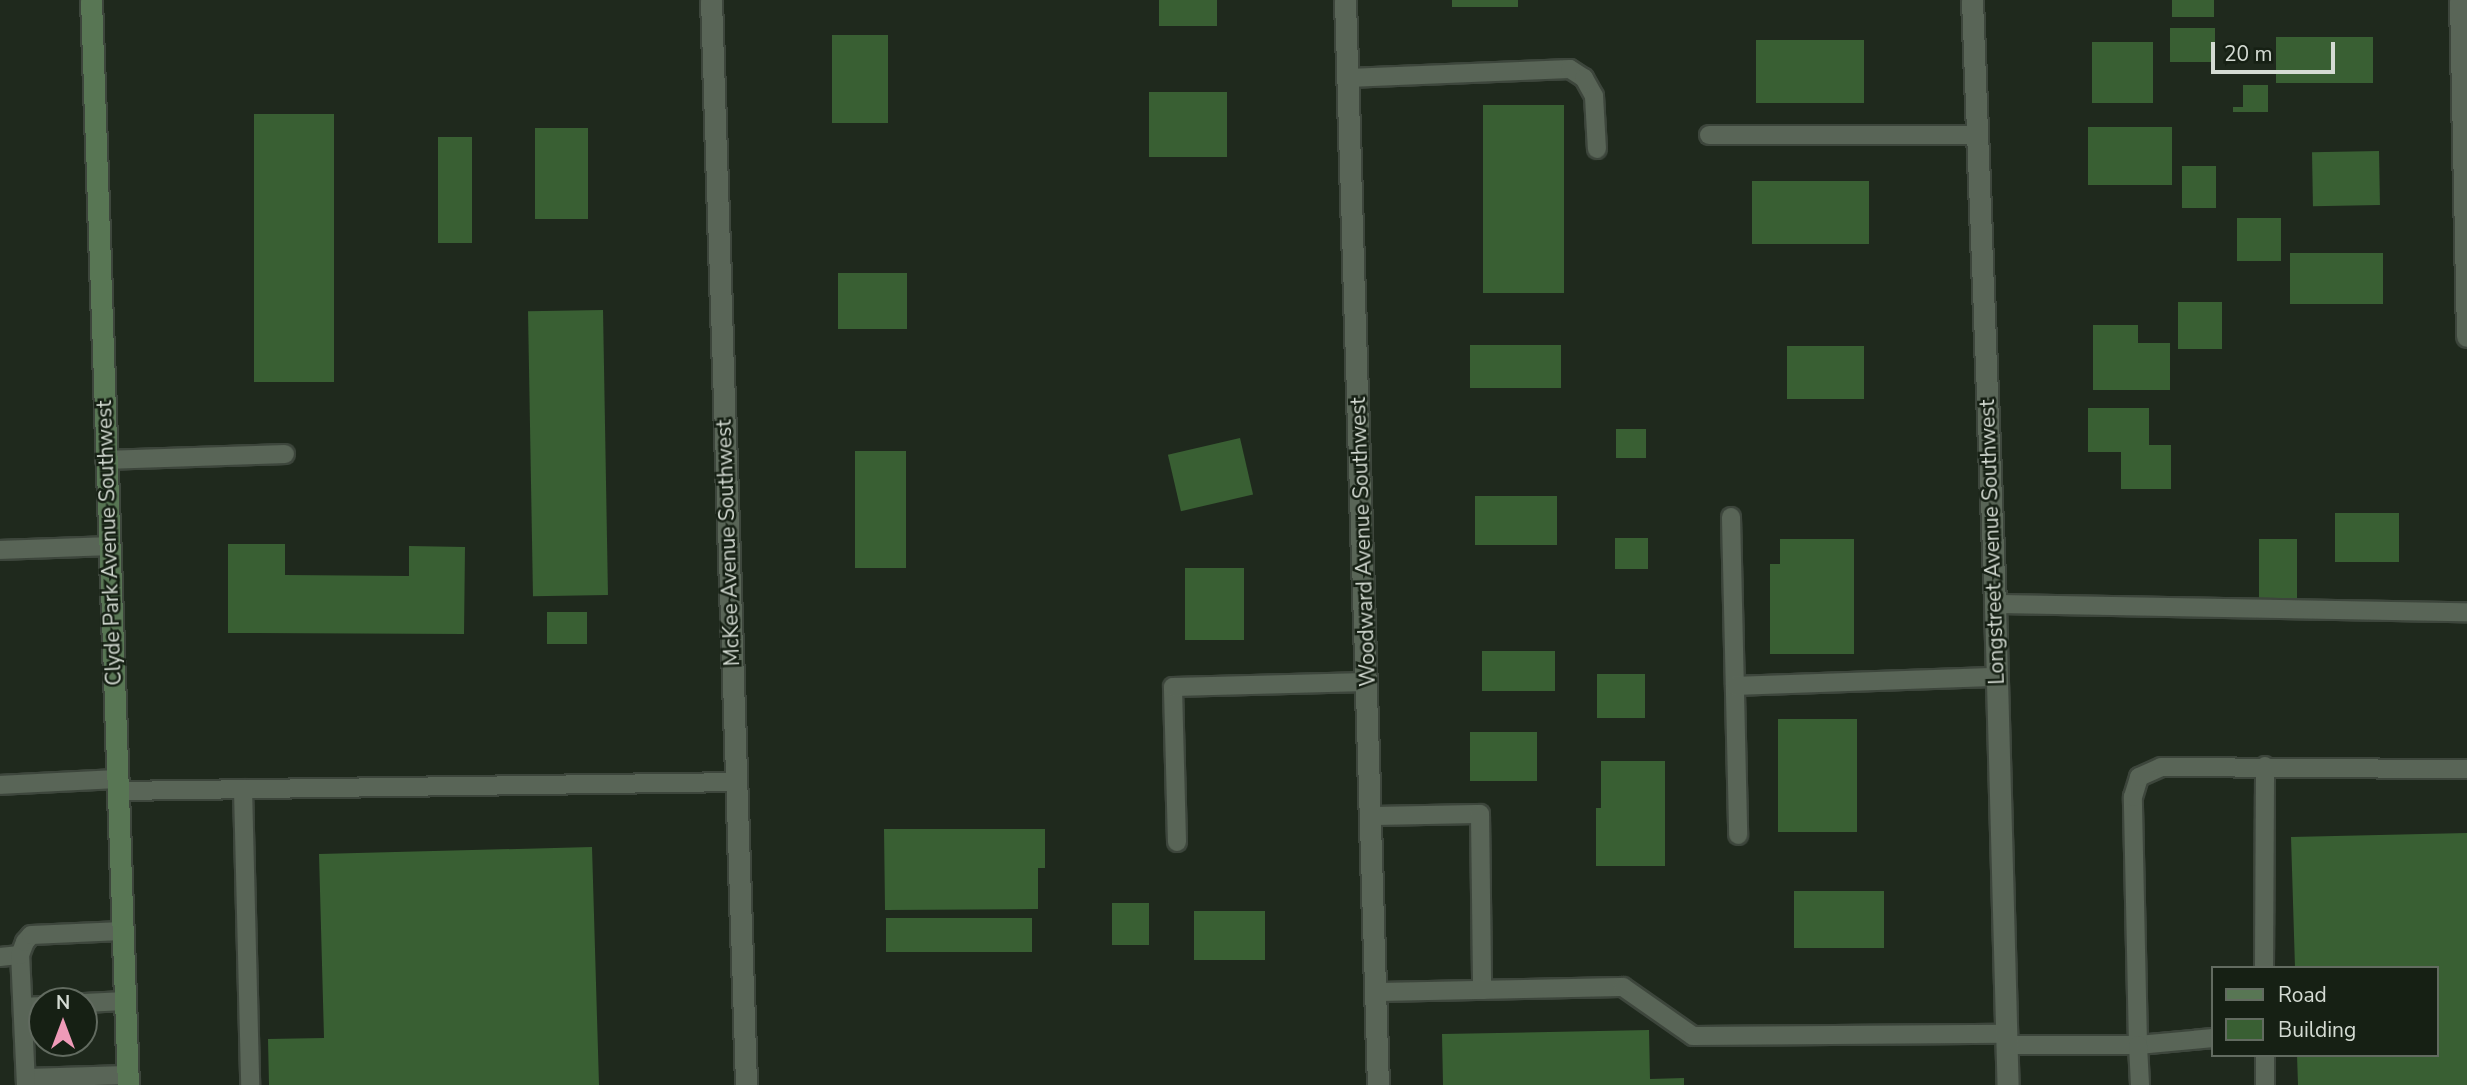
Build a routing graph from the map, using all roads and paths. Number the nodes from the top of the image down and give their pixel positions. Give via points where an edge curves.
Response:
1 (91, 0) edge
2 (711, 0) edge
3 (1345, 0) edge
4 (1972, 0) edge
5 (2460, 0) edge
6 (1348, 78) junction
7 (1709, 135) dead end
8 (1977, 135) junction
9 (1597, 149) dead end
10 (2467, 336) edge
11 (285, 454) dead end
12 (105, 460) junction
13 (1731, 517) dead end
14 (110, 546) junction
15 (0, 551) edge
16 (1995, 604) junction
17 (2467, 612) edge
18 (1997, 677) junction
19 (1367, 682) junction
20 (1735, 686) junction
21 (2265, 765) junction
22 (2467, 769) edge
23 (736, 782) junction
24 (0, 785) edge
25 (118, 785) junction
26 (243, 789) junction
27 (1371, 816) junction
28 (1738, 835) dead end
29 (1177, 842) dead end
30 (122, 930) junction
31 (20, 955) junction
32 (0, 957) edge
33 (2264, 966) edge
34 (1482, 990) junction
35 (1377, 992) junction
36 (125, 1001) junction
37 (98, 1002) edge
38 (23, 1007) junction
39 (28, 1007) edge
40 (2212, 1038) edge
41 (2007, 1039) junction
42 (2138, 1045) junction
43 (2265, 1057) edge
44 (127, 1080) edge
45 (26, 1081) edge
46 (250, 1085) edge
47 (746, 1085) edge
48 (1378, 1085) edge
49 (2008, 1085) edge
50 (2140, 1085) edge
51 (2265, 1085) edge

1 - 12 main road, Clyde Park Avenue Southwest
2 - 23 street, McKee Avenue Southwest
3 - 6 street, Woodward Avenue Southwest
4 - 8 street, Longstreet Avenue Southwest
5 - 10 street
6 - 9 lane via 1570,69 1584,78 1594,96
6 - 19 street, Woodward Avenue Southwest
7 - 8 lane
8 - 16 street, Longstreet Avenue Southwest
11 - 12 lane
12 - 14 main road, Clyde Park Avenue Southwest
13 - 20 lane
14 - 15 lane
14 - 25 main road, Clyde Park Avenue Southwest
16 - 17 lane
16 - 18 street, Longstreet Avenue Southwest
18 - 20 lane
18 - 41 street, Longstreet Avenue Southwest
19 - 27 street, Woodward Avenue Southwest
19 - 29 lane via 1172,687
20 - 28 lane
21 - 22 lane
21 - 33 lane
21 - 42 lane via 2161,767 2139,777 2133,797
23 - 26 lane
23 - 47 street, McKee Avenue Southwest
24 - 25 lane
25 - 26 lane
25 - 30 main road, Clyde Park Avenue Southwest
26 - 46 lane
27 - 34 lane via 1480,814
27 - 35 street, Woodward Avenue Southwest
30 - 31 lane via 31,935
30 - 36 main road, Clyde Park Avenue Southwest
31 - 32 lane
31 - 38 lane
34 - 35 lane
34 - 41 lane via 1623,987 1693,1036
35 - 48 street, Woodward Avenue Southwest
36 - 37 lane
36 - 44 main road, Clyde Park Avenue Southwest
38 - 39 lane
38 - 45 lane
40 - 42 lane
41 - 42 lane
41 - 49 street, Longstreet Avenue Southwest
42 - 50 lane
43 - 51 lane
44 - 45 lane

